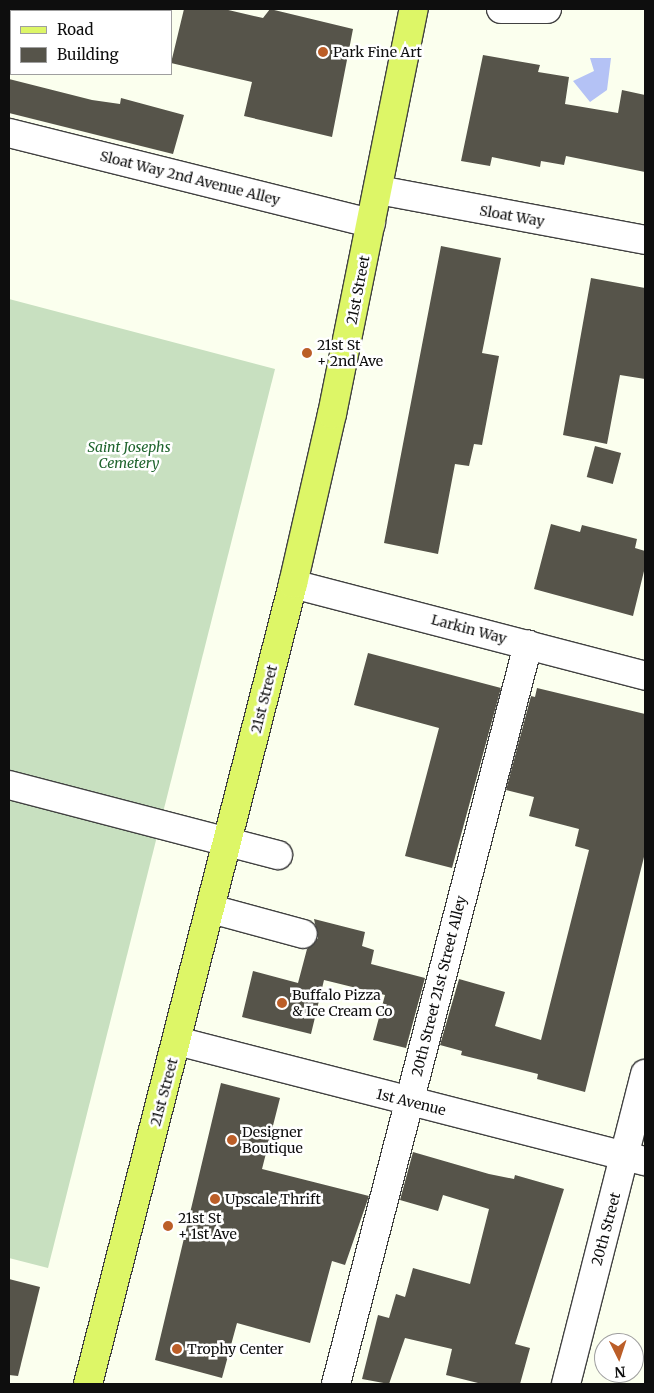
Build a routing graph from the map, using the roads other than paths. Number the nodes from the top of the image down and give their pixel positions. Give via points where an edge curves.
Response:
1 (414, 9) edge
2 (501, 9) edge
3 (547, 9) edge
4 (9, 133) edge
5 (379, 190) junction
6 (371, 223) junction
7 (645, 240) edge
8 (292, 584) junction
9 (528, 645) junction
10 (645, 676) edge
11 (9, 786) edge
12 (228, 842) junction
13 (278, 855) dead end
14 (210, 908) junction
15 (303, 934) dead end
16 (177, 1041) junction
17 (645, 1074) edge
18 (410, 1102) junction
19 (635, 1159) edge
20 (88, 1384) edge
21 (336, 1384) edge
22 (566, 1384) edge

1 - 5 main road, 21st Street
2 - 3 street
4 - 6 street, Sloat Way 2nd Avenue Alley
5 - 6 main road, 21st Street
5 - 7 street, Sloat Way
6 - 8 main road, 21st Street
8 - 9 street, Larkin Way
8 - 12 main road, 21st Street
9 - 10 street, Larkin Way
9 - 18 street, 20th Street 21st Street Alley
11 - 12 street
12 - 13 street
12 - 14 main road, 21st Street
14 - 15 street
14 - 16 main road, 21st Street
16 - 18 street, 1st Avenue
16 - 20 main road, 21st Street
17 - 19 street, 20th Street
18 - 19 street, 1st Avenue
18 - 21 street, 20th Street 21st Street Alley
19 - 22 street, 20th Street

